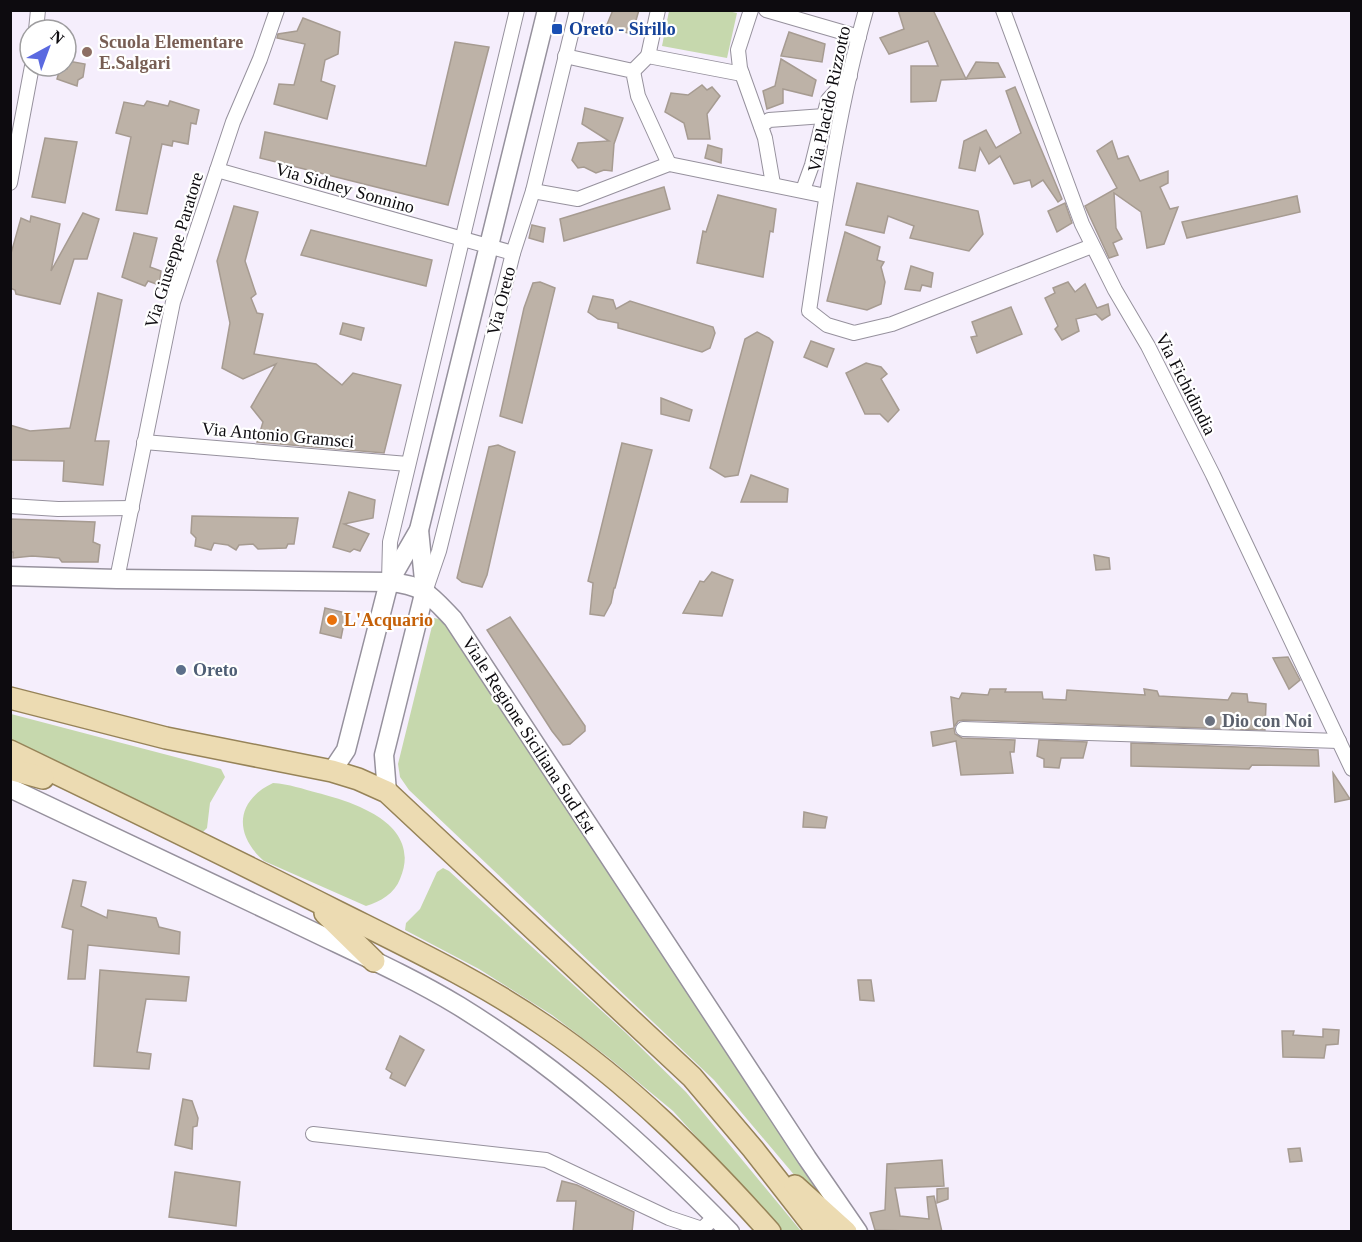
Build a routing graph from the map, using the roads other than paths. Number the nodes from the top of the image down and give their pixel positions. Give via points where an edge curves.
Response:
1 (278, 10) edge
2 (518, 10) edge
3 (547, 10) edge
4 (577, 10) edge
5 (658, 10) edge
6 (751, 10) edge
7 (766, 10) edge
8 (866, 10) edge
9 (1003, 10) edge
10 (859, 37) junction
11 (565, 56) junction
12 (648, 56) junction
13 (633, 71) junction
14 (742, 74) junction
15 (851, 75) junction
16 (31, 78) edge
17 (824, 116) junction
18 (761, 126) junction
19 (669, 164) junction
20 (216, 170) junction
21 (10, 183) edge
22 (773, 184) junction
23 (803, 190) junction
24 (533, 191) junction
25 (826, 195) junction
26 (464, 240) junction
27 (489, 246) junction
28 (1092, 246) junction
29 (513, 253) junction
30 (144, 442) junction
31 (408, 464) junction
32 (10, 506) edge
33 (132, 508) junction
34 (419, 530) junction
35 (10, 576) edge
36 (117, 579) junction
37 (389, 582) junction
38 (425, 591) junction
39 (10, 698) edge
40 (963, 729) dead end
41 (1339, 741) junction
42 (10, 751) edge
43 (1352, 768) edge
44 (10, 769) edge
45 (332, 771) junction
46 (10, 788) edge
47 (387, 792) junction
48 (102, 795) junction
49 (299, 892) junction
50 (374, 961) junction
51 (313, 1134) dead end
52 (753, 1149) junction
53 (715, 1217) junction
54 (730, 1232) edge
55 (770, 1232) edge
56 (818, 1232) edge
57 (846, 1232) edge
58 (858, 1232) edge

1 - 20 street, Via Giuseppe Paratore
2 - 26 street
3 - 27 street, Via Oreto
4 - 11 street, Via Oreto
5 - 12 street
6 - 14 street via 738,50
7 - 10 street
8 - 10 street, Via Placido Rizzotto
9 - 28 street, Via Fichidindia
10 - 15 street, Via Placido Rizzotto
11 - 13 street
11 - 24 street, Via Oreto
12 - 13 street
12 - 14 street
13 - 19 street via 638,96
14 - 18 street
15 - 17 street via 828,100
15 - 25 street, Via Placido Rizzotto
16 - 21 street
17 - 18 street via 770,120
17 - 23 street
18 - 22 street
19 - 22 street
19 - 24 street via 578,199
20 - 26 street, Via Sidney Sonnino
20 - 30 street, Via Giuseppe Paratore via 173,302
22 - 23 street
23 - 25 street
24 - 29 street, Via Oreto
25 - 28 street, Via Placido Rizzotto via 809,311 827,325 854,333 892,324
26 - 27 street, Via Sidney Sonnino
26 - 31 street
27 - 29 street, Via Sidney Sonnino
27 - 34 street, Via Oreto
28 - 41 street, Via Fichidindia via 1148,346
29 - 38 street, Via Oreto via 439,550
30 - 31 street, Via Antonio Gramsci
30 - 33 street, Via Giuseppe Paratore
31 - 37 street via 390,542
32 - 33 street
33 - 36 street, Via Giuseppe Paratore
34 - 37 street
34 - 38 street
35 - 36 street, Viale Regione Siciliana Sud Est
36 - 37 street, Viale Regione Siciliana Sud Est
37 - 38 street, Viale Regione Siciliana Sud Est via 408,583
37 - 45 street via 346,750
38 - 47 street via 384,754
38 - 58 street, Viale Regione Siciliana Sud Est via 453,619
39 - 45 main road via 166,738
40 - 41 street
41 - 43 street, Via Fichidindia
42 - 48 main road
44 - 48 main road
45 - 47 main road
46 - 50 street
47 - 52 main road via 692,1077
48 - 49 main road
49 - 50 main road
49 - 55 main road via 474,981 545,1026 663,1122
50 - 53 street via 458,1006 527,1051 584,1094
51 - 53 street via 546,1160 669,1218 702,1229
52 - 56 main road
52 - 57 main road
53 - 54 street

